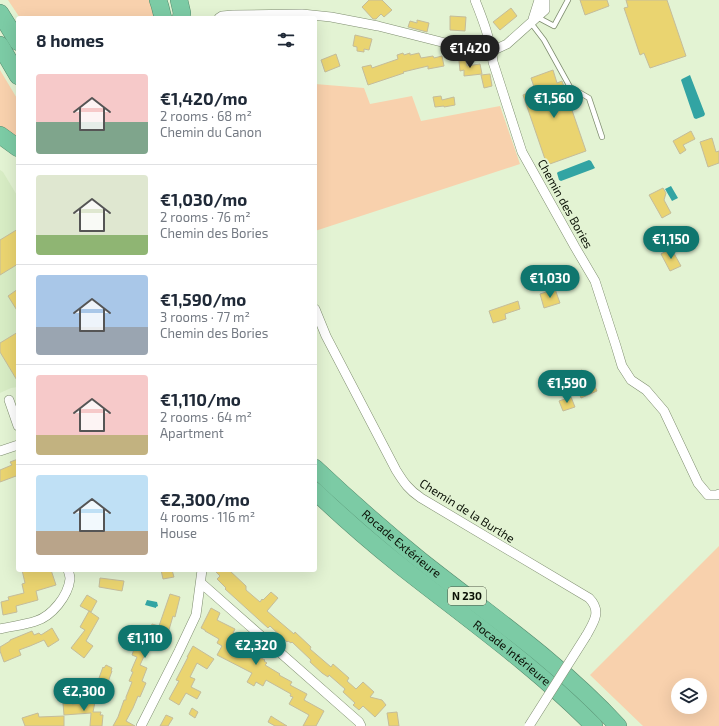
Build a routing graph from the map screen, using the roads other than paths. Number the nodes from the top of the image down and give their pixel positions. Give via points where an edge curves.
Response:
1 (0, 0) edge
2 (158, 0) edge
3 (179, 0) edge
4 (475, 0) edge
5 (539, 0) edge
6 (545, 0) edge
7 (568, 0) edge
8 (0, 13) edge
9 (162, 16) edge
10 (181, 16) edge
11 (222, 16) edge
12 (534, 20) junction
13 (16, 21) edge
14 (16, 39) edge
15 (0, 44) edge
16 (492, 51) junction
17 (0, 61) edge
18 (16, 72) edge
19 (16, 84) edge
20 (0, 135) edge
21 (602, 137) dead end
22 (16, 147) edge
23 (317, 314) edge
24 (9, 400) dead end
25 (16, 420) edge
26 (16, 446) edge
27 (0, 451) edge
28 (317, 470) edge
29 (317, 493) edge
30 (719, 494) edge
31 (68, 572) edge
32 (202, 572) edge
33 (201, 583) junction
34 (0, 629) edge
35 (141, 726) edge
36 (361, 726) edge
37 (529, 726) edge
38 (594, 726) edge
39 (618, 726) edge

1 - 13 highway
2 - 9 highway
3 - 10 highway
4 - 16 street, Chemin des Bories
5 - 12 street
6 - 12 street via 545,10
7 - 12 lane via 554,26
8 - 14 highway
11 - 16 street via 302,14 331,17 481,52
12 - 16 street via 507,44
12 - 21 lane via 570,87 588,98
15 - 18 highway
16 - 30 street, Chemin des Bories via 493,62 522,152 596,281 622,366 631,380 646,390 664,410 698,484 708,494
17 - 19 highway
20 - 22 highway
23 - 37 street, Chemin de la Burthe, bridge via 387,453 411,492 594,603 595,618 586,636
24 - 25 street
26 - 27 street
28 - 39 highway, Rocade Extérieure / N 230 via 419,560 520,637 580,688
29 - 38 highway, Rocade Intérieure / N 230 via 401,566 547,681
31 - 34 street via 70,579 66,593 51,612 38,621
32 - 33 street
33 - 35 street via 196,615
33 - 36 street

